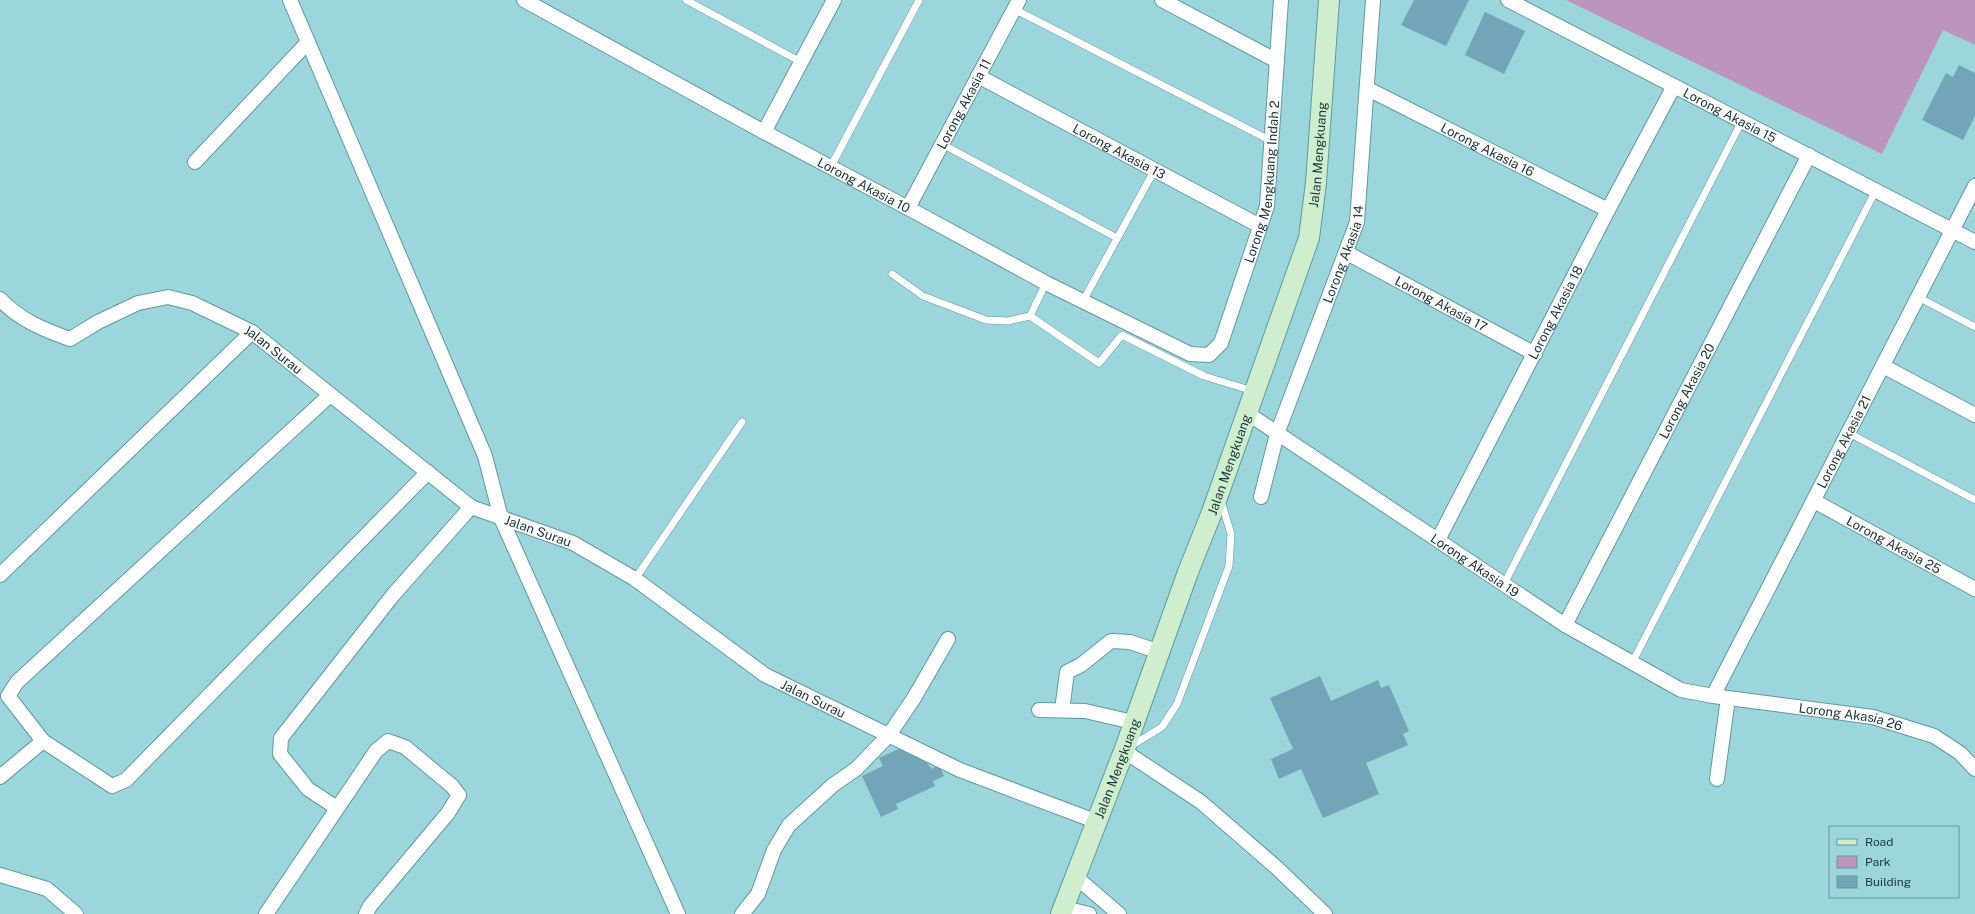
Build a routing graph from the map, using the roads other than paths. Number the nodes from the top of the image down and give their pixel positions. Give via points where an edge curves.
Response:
1 (290, 0) edge
2 (524, 0) edge
3 (686, 0) edge
4 (834, 0) edge
5 (919, 0) edge
6 (1162, 0) edge
7 (1281, 0) edge
8 (1329, 0) edge
9 (1373, 0) edge
10 (1508, 0) edge
11 (1016, 4) edge
12 (308, 42) junction
13 (1277, 61) junction
14 (801, 62) junction
15 (978, 76) junction
16 (1674, 86) junction
17 (1368, 89) junction
18 (1742, 121) junction
19 (764, 132) junction
20 (1271, 141) junction
21 (942, 144) junction
22 (1808, 155) junction
23 (194, 162) dead end
24 (829, 168) junction
25 (1155, 169) junction
26 (1975, 186) edge
27 (1876, 190) junction
28 (908, 208) junction
29 (1608, 210) junction
30 (1260, 226) junction
31 (1953, 230) junction
32 (1117, 238) junction
33 (1975, 242) edge
34 (1347, 253) junction
35 (892, 274) dead end
36 (1046, 283) junction
37 (1918, 297) junction
38 (0, 299) edge
39 (1083, 301) junction
40 (1030, 316) junction
41 (1975, 327) edge
42 (252, 332) junction
43 (1535, 354) junction
44 (1209, 355) joint
45 (1883, 366) junction
46 (1254, 392) junction
47 (329, 396) junction
48 (1247, 413) junction
49 (1975, 415) edge
50 (742, 422) dead end
51 (1848, 433) junction
52 (1277, 434) junction
53 (428, 472) junction
54 (1219, 494) junction
55 (1261, 497) dead end
56 (1975, 500) edge
57 (1814, 501) junction
58 (471, 508) junction
59 (501, 518) junction
60 (1438, 540) junction
61 (2, 569) edge
62 (635, 579) junction
63 (1504, 584) junction
64 (1975, 588) edge
65 (1565, 625) junction
66 (948, 639) dead end
67 (1160, 652) junction
68 (1632, 663) junction
69 (1714, 696) junction
70 (1728, 698) junction
71 (4, 699) edge
72 (1039, 710) dead end
73 (1062, 710) junction
74 (1134, 722) junction
75 (889, 735) junction
76 (43, 741) junction
77 (1124, 751) junction
78 (1975, 769) edge
79 (0, 777) edge
80 (1717, 779) dead end
81 (337, 808) junction
82 (1095, 821) junction
83 (0, 875) edge
84 (1083, 883) junction
85 (1074, 912) edge
86 (76, 914) edge
87 (266, 914) edge
88 (366, 914) edge
89 (678, 914) edge
90 (742, 914) edge
91 (1119, 914) edge
92 (1326, 914) edge

1 - 12 street
2 - 19 street, Lorong Akasia 10
3 - 14 lane
4 - 14 street
5 - 24 lane
6 - 13 street
7 - 13 street, Lorong Mengkuang Indah 2
8 - 46 main road, Jalan Mengkuang via 1316,182 1308,238
9 - 17 street, Lorong Akasia 14
10 - 16 street, Lorong Akasia 15
11 - 15 street, Lorong Akasia 11
11 - 20 lane
12 - 23 street
12 - 59 street via 485,456
13 - 20 street, Lorong Mengkuang Indah 2
14 - 19 street
15 - 21 street, Lorong Akasia 11
15 - 25 street, Lorong Akasia 13
16 - 18 street, Lorong Akasia 15
16 - 29 street, Lorong Akasia 18
17 - 29 street, Lorong Akasia 16
17 - 34 street, Lorong Akasia 14 via 1357,222
18 - 22 street, Lorong Akasia 15
18 - 63 lane
19 - 24 street, Lorong Akasia 10
20 - 30 street, Lorong Mengkuang Indah 2 via 1267,206
21 - 28 street, Lorong Akasia 11
21 - 32 lane
22 - 27 street, Lorong Akasia 15
22 - 65 street, Lorong Akasia 20
24 - 28 street, Lorong Akasia 10
25 - 30 street, Lorong Akasia 13
25 - 32 lane
26 - 31 street, Lorong Akasia 21
27 - 31 street, Lorong Akasia 15
27 - 68 lane
28 - 36 street, Lorong Akasia 10
29 - 43 street, Lorong Akasia 18
30 - 44 street, Lorong Mengkuang Indah 2 via 1221,343
31 - 33 street, Lorong Akasia 15
31 - 37 street, Lorong Akasia 21
32 - 39 lane
34 - 43 street, Lorong Akasia 17
34 - 52 street, Lorong Akasia 14
35 - 40 lane via 923,296 986,320 1008,321
36 - 39 street, Lorong Akasia 10
36 - 40 lane
37 - 41 lane
37 - 45 street, Lorong Akasia 21
38 - 42 street, Jalan Surau via 10,310 45,331 70,339 138,303 168,297 192,303
39 - 44 street, Lorong Akasia 10 via 1190,354
40 - 46 lane via 1099,363 1122,335 1204,376
42 - 47 street, Jalan Surau
42 - 61 street
43 - 60 street, Lorong Akasia 18
45 - 49 street
45 - 51 street, Lorong Akasia 21
46 - 48 main road, Jalan Mengkuang
47 - 53 street, Jalan Surau
47 - 71 street via 17,682
48 - 52 street, Lorong Akasia 19
48 - 54 main road, Jalan Mengkuang
50 - 62 lane
51 - 56 lane
51 - 57 street, Lorong Akasia 21
52 - 55 street, Lorong Akasia 14
52 - 60 street, Lorong Akasia 19
53 - 58 street, Jalan Surau
53 - 76 street via 126,780 112,786
54 - 67 main road, Jalan Mengkuang
54 - 77 lane via 1231,534 1229,566 1177,704 1162,727
57 - 64 street, Lorong Akasia 25
57 - 69 street, Lorong Akasia 21
58 - 59 street, Jalan Surau
58 - 81 street via 393,595 281,738 280,754 308,789
59 - 62 street, Jalan Surau via 573,543
59 - 89 street
60 - 63 street, Lorong Akasia 19
62 - 75 street, Jalan Surau via 765,675
63 - 65 street, Lorong Akasia 19
65 - 68 street, Lorong Akasia 19
66 - 75 street
67 - 73 street via 1130,642 1111,642 1068,672
67 - 74 main road, Jalan Mengkuang
68 - 69 street, Lorong Akasia 19 via 1681,690
69 - 70 street, Lorong Akasia 26
70 - 78 street, Lorong Akasia 26 via 1873,717 1934,736 1960,753
70 - 80 street
71 - 76 street
72 - 73 street
73 - 74 street via 1085,711
74 - 77 main road, Jalan Mengkuang
75 - 82 street, Jalan Surau via 960,770
75 - 90 street via 856,769 833,785 789,825 774,850 758,894
76 - 79 street
77 - 82 main road, Jalan Mengkuang
77 - 92 street via 1201,802
81 - 87 street
81 - 88 street via 376,751 388,741 405,747 452,786 459,795 448,813
82 - 84 main road, Jalan Mengkuang
83 - 86 street via 47,889
84 - 85 main road, Jalan Mengkuang
84 - 91 street

